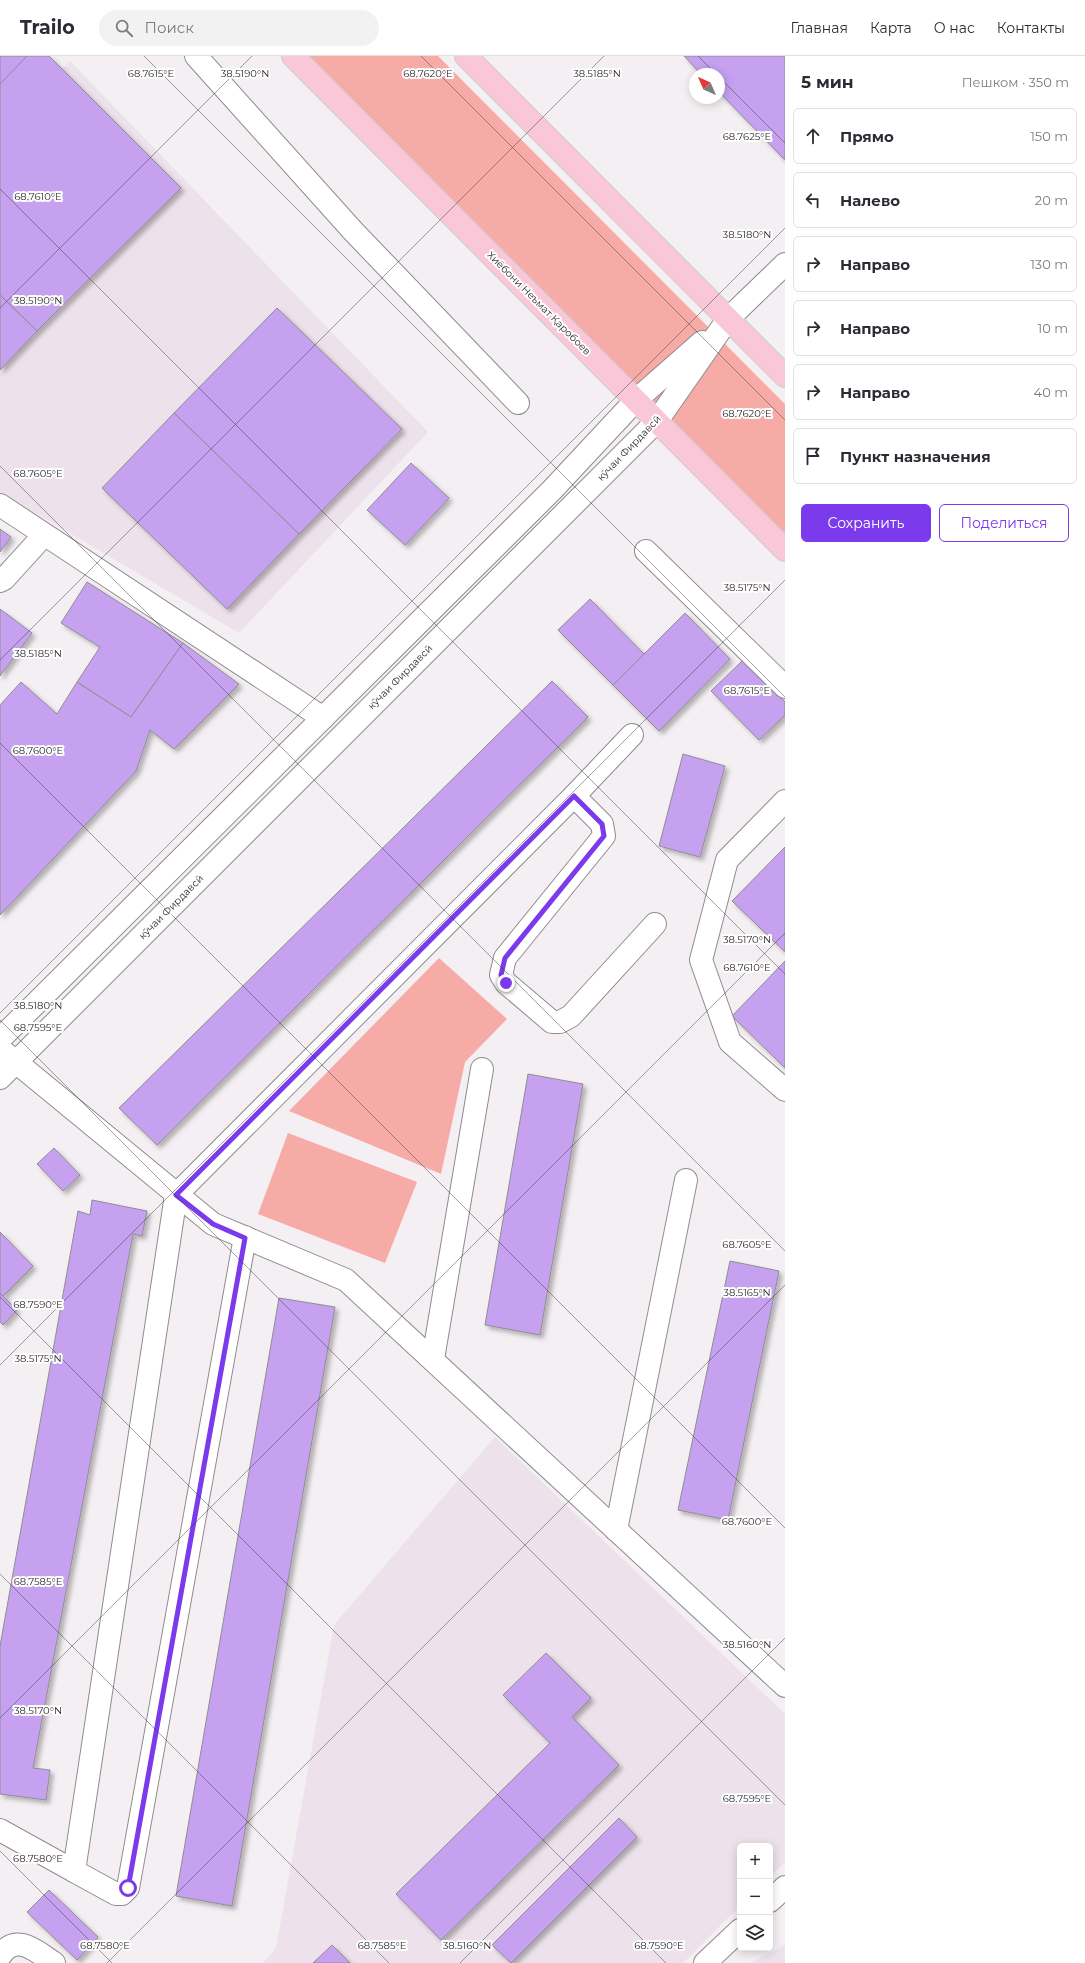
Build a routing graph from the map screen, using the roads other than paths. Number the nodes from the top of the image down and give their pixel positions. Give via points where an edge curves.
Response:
1 (196, 56) edge
2 (293, 56) edge
3 (466, 56) edge
4 (785, 264) edge
5 (728, 319) junction
6 (785, 376) edge
7 (636, 400) junction
8 (518, 403) dead end
9 (658, 421) junction
10 (0, 505) edge
11 (44, 535) junction
12 (785, 550) edge
13 (646, 551) dead end
14 (0, 581) edge
15 (785, 687) edge
16 (323, 718) junction
17 (632, 735) dead end
18 (574, 796) junction
19 (785, 801) edge
20 (655, 924) dead end
21 (0, 1039) edge
22 (0, 1048) edge
23 (15, 1063) junction
24 (482, 1069) dead end
25 (0, 1078) edge
26 (785, 1090) edge
27 (686, 1180) dead end
28 (176, 1195) junction
29 (245, 1238) junction
30 (433, 1359) junction
31 (616, 1530) junction
32 (785, 1686) edge
33 (0, 1830) edge
34 (74, 1871) junction
35 (785, 1887) edge
36 (773, 1898) edge
37 (737, 1933) edge
38 (0, 1956) edge
39 (54, 1963) edge
40 (705, 1963) edge

1 - 8 street via 353,231
2 - 7 highway, Хиёбони Неъмат Қаробоев
3 - 5 highway
4 - 5 street, кӯчаи Фирдавсӣ
5 - 6 highway
5 - 7 street
5 - 9 street, кӯчаи Фирдавсӣ
7 - 9 highway, Хиёбони Неъмат Қаробоев
7 - 16 street via 552,490
9 - 12 highway, Хиёбони Неъмат Қаробоев
9 - 23 street, кӯчаи Фирдавсӣ
10 - 11 street
11 - 14 street
11 - 16 street
13 - 15 street
16 - 21 street
17 - 18 street
18 - 20 street via 602,824 604,836 505,958 501,975 506,983 552,1022 560,1022 571,1016
18 - 28 street
19 - 26 street via 727,860 701,960 730,1042
22 - 23 street
23 - 25 street, кӯчаи Фирдавсӣ
23 - 28 street
24 - 30 street
27 - 31 street
28 - 29 street via 213,1224
28 - 34 street
29 - 30 street via 346,1280
29 - 34 street via 128,1888 122,1894 116,1894
30 - 31 street
31 - 32 street
33 - 34 street
35 - 36 street
37 - 40 street
38 - 39 street via 14,1944 22,1943

